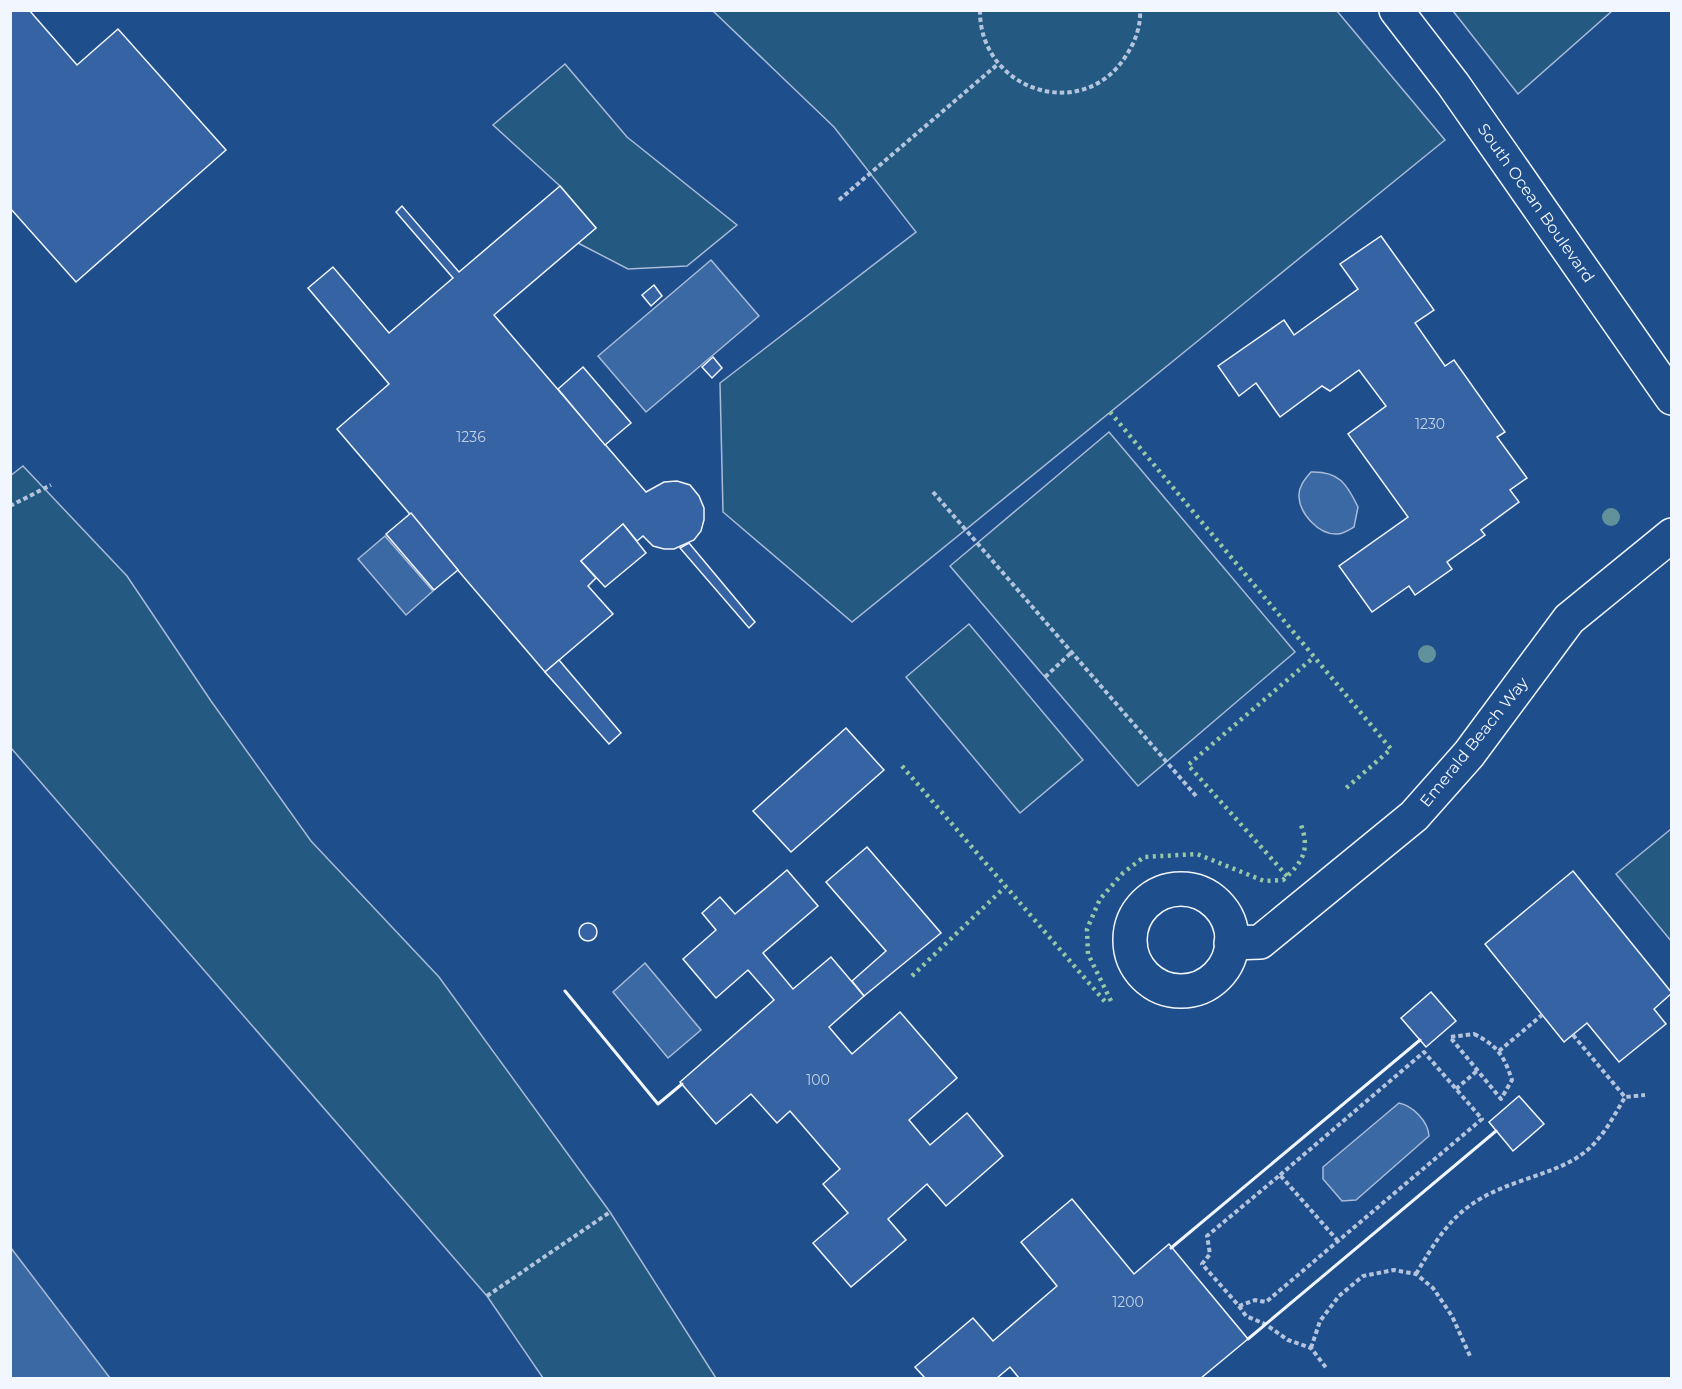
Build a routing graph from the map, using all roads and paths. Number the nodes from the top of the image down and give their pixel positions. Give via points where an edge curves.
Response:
1 (980, 10) edge
2 (1140, 10) edge
3 (1396, 10) edge
4 (998, 64) junction
5 (839, 200) dead end
6 (1671, 398) edge
7 (51, 485) dead end
8 (933, 492) dead end
9 (10, 506) edge
10 (1671, 535) edge
11 (1072, 652) junction
12 (1045, 677) dead end
13 (1196, 796) dead end
14 (1231, 944) dead end
15 (1542, 1015) dead end
16 (1573, 1035) dead end
17 (1500, 1052) junction
18 (1478, 1070) junction
19 (1456, 1089) junction
20 (1645, 1095) dead end
21 (1625, 1097) junction
22 (1280, 1175) junction
23 (610, 1212) dead end
24 (1338, 1242) junction
25 (1416, 1274) junction
26 (487, 1296) dead end
27 (1239, 1306) junction
28 (1311, 1348) junction
29 (1470, 1356) dead end
30 (1327, 1369) dead end

1 - 4 path via 985,40
2 - 4 path via 1135,41 1120,65 1100,83 1073,92 1045,92 1019,83
3 - 6 street, South Ocean Boulevard via 1453,84
4 - 5 path
7 - 9 path
8 - 11 path
10 - 14 street, Emerald Beach Way via 1569,619 1469,754 1414,816 1260,942
11 - 12 path
11 - 13 path
15 - 17 path
16 - 21 path
17 - 18 path via 1512,1080 1501,1099
17 - 18 path via 1474,1034 1450,1037
18 - 19 path
19 - 22 path via 1424,1052
19 - 24 path via 1482,1119
20 - 21 path
21 - 25 path via 1587,1151 1561,1168 1483,1196 1455,1216
22 - 24 path
22 - 27 path via 1207,1236 1210,1254 1203,1264
23 - 26 path
24 - 27 path via 1266,1302 1255,1300
25 - 28 path via 1394,1270 1364,1276 1339,1296 1320,1321
25 - 29 path via 1433,1287 1452,1316
27 - 28 path via 1246,1316
28 - 30 path

